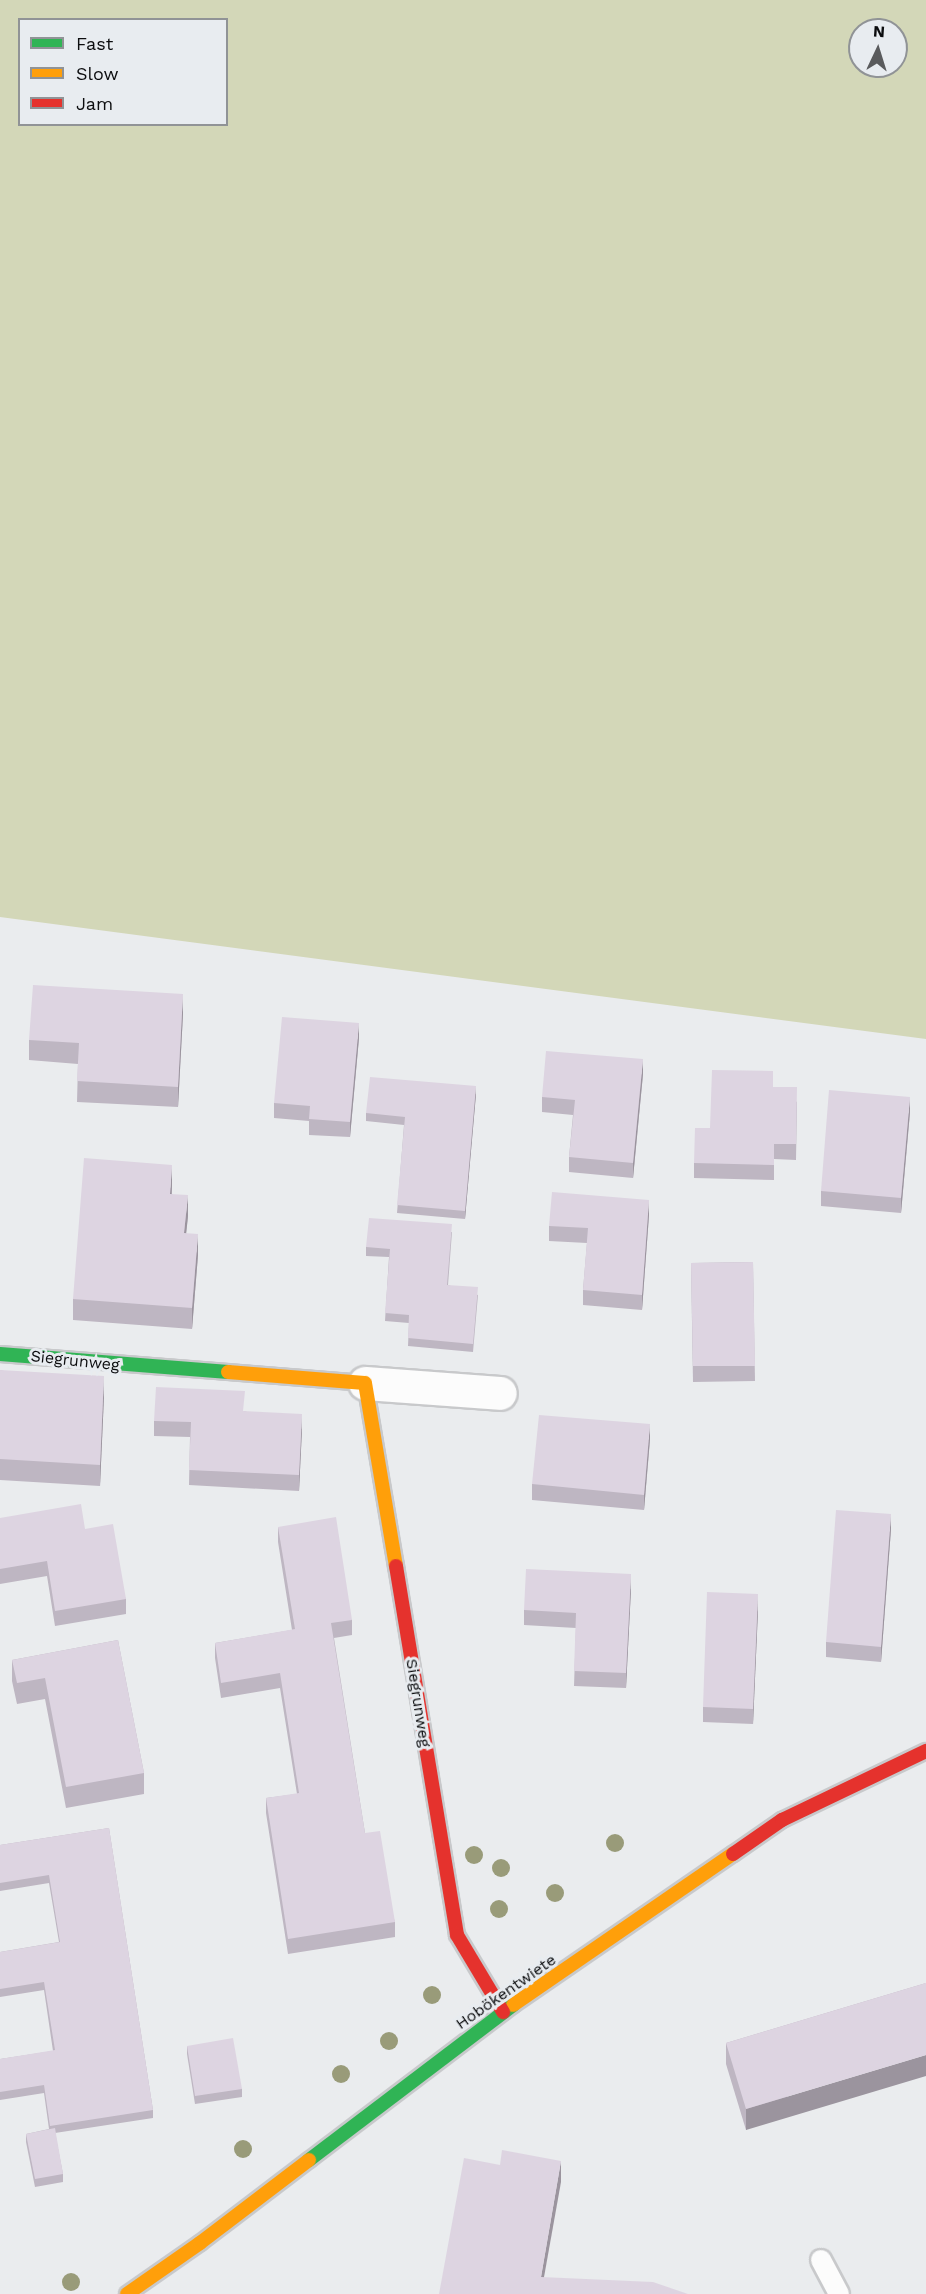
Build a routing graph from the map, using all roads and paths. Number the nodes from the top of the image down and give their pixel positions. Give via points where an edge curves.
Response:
1 (0, 1354) edge
2 (365, 1383) junction
3 (500, 1393) dead end
4 (926, 1751) edge
5 (503, 2012) junction
6 (821, 2260) dead end
7 (127, 2294) edge
8 (839, 2294) edge

1 - 2 street, Siegrunweg
2 - 3 street, Siegrunweg
2 - 5 street, Siegrunweg via 457,1935
4 - 5 street, Hobökentwiete via 782,1820
5 - 7 street, Hobökentwiete
6 - 8 lane

